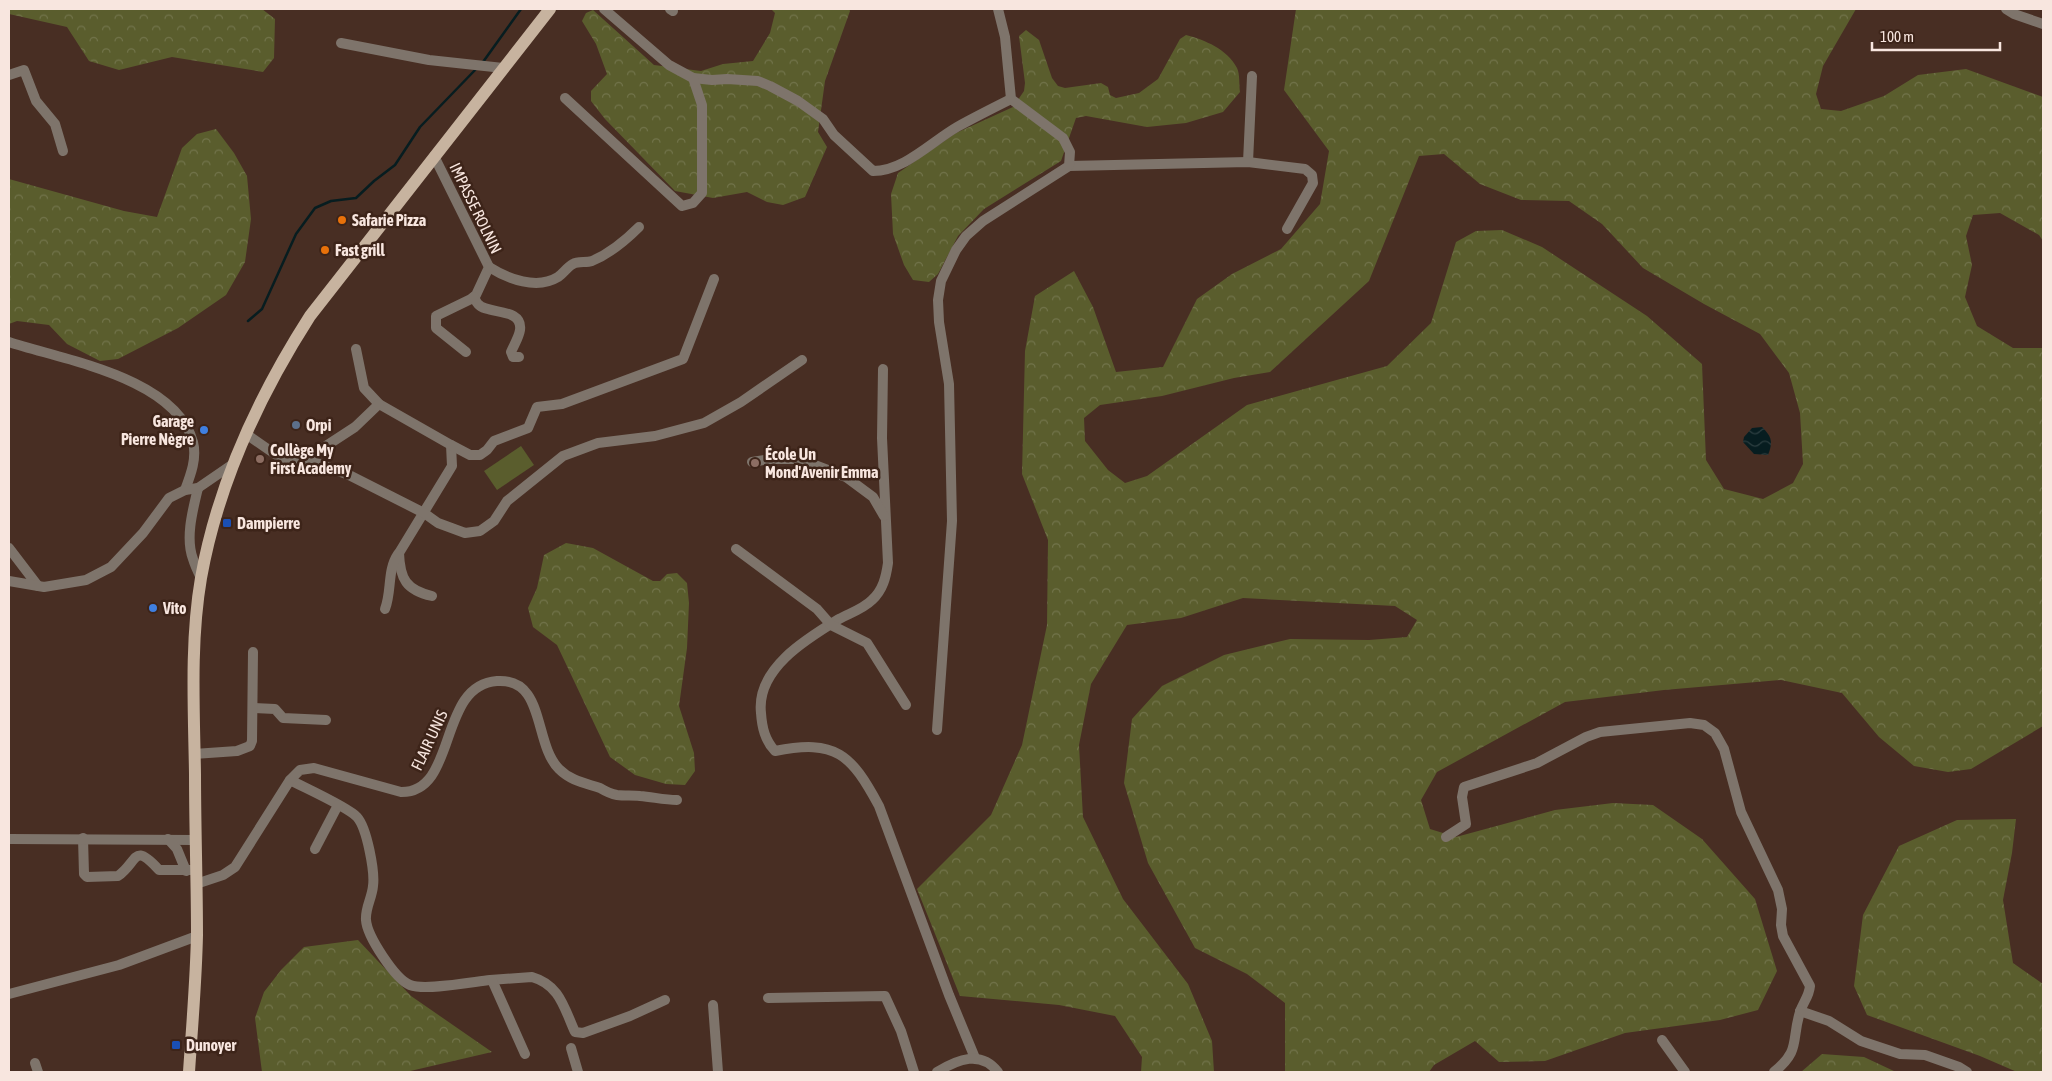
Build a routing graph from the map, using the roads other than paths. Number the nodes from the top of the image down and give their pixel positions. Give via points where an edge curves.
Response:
1 (550, 9) edge
2 (604, 9) edge
3 (998, 9) edge
4 (2006, 9) edge
5 (2043, 24) edge
6 (340, 43) dead end
7 (503, 68) junction
8 (9, 75) edge
9 (1252, 76) dead end
10 (693, 78) junction
11 (565, 98) dead end
12 (1012, 99) junction
13 (63, 151) dead end
14 (434, 156) junction
15 (1248, 162) junction
16 (1069, 166) junction
17 (639, 227) dead end
18 (1286, 230) dead end
19 (488, 267) junction
20 (714, 279) dead end
21 (474, 296) junction
22 (9, 342) edge
23 (356, 349) dead end
24 (466, 352) dead end
25 (519, 357) dead end
26 (802, 360) dead end
27 (883, 369) dead end
28 (379, 404) junction
29 (246, 434) junction
30 (451, 445) junction
31 (306, 458) junction
32 (752, 462) dead end
33 (233, 464) junction
34 (198, 488) junction
35 (185, 490) junction
36 (424, 514) junction
37 (886, 519) junction
38 (9, 548) edge
39 (736, 549) dead end
40 (399, 553) junction
41 (201, 578) junction
42 (9, 581) edge
43 (38, 586) junction
44 (432, 596) dead end
45 (385, 609) dead end
46 (831, 625) junction
47 (253, 652) dead end
48 (906, 705) dead end
49 (253, 708) junction
50 (326, 720) dead end
51 (937, 730) dead end
52 (194, 754) junction
53 (290, 780) junction
54 (678, 800) dead end
55 (338, 805) junction
56 (1446, 837) dead end
57 (83, 838) junction
58 (9, 839) edge
59 (168, 839) junction
60 (195, 840) junction
61 (315, 849) dead end
62 (190, 871) junction
63 (196, 884) junction
64 (197, 936) junction
65 (492, 980) junction
66 (9, 994) edge
67 (768, 998) dead end
68 (665, 1000) dead end
69 (713, 1005) dead end
70 (1800, 1011) junction
71 (1662, 1040) dead end
72 (572, 1048) dead end
73 (525, 1054) dead end
74 (975, 1058) junction
75 (189, 1072) edge
76 (578, 1072) edge
77 (718, 1072) edge
78 (914, 1072) edge
79 (937, 1072) edge
80 (998, 1072) edge
81 (1685, 1072) edge
82 (1774, 1072) edge
83 (1967, 1072) edge

1 - 7 main road
2 - 10 street via 669,65
3 - 12 street via 1005,37
4 - 5 street
6 - 7 street via 429,60
7 - 14 main road
8 - 13 street via 24,70 31,92 54,124
9 - 15 street
10 - 11 street via 702,105 702,193 693,203 682,206
10 - 12 street via 758,81 770,86 823,120 834,135 873,171 882,171 905,161 956,127
12 - 16 street via 1063,138 1070,152
14 - 19 street, IMPASSE ROLNIN
14 - 29 main road via 310,316 280,362
15 - 16 street
15 - 18 street via 1305,169 1312,174 1313,183
16 - 51 street via 983,221 966,236 941,281 939,322 949,384 952,521
17 - 19 street via 620,246 596,259 572,264 548,282 515,280
19 - 21 street, IMPASSE ROLNIN
20 - 30 street via 683,359 562,404 537,407 528,428 494,441 480,455 470,455
21 - 24 street via 440,313 435,320 436,328
21 - 25 street via 478,304 515,316 519,321 520,330 511,352 513,357
22 - 35 street via 116,376 147,390 169,406 185,423 193,442 194,466
23 - 28 street via 364,388
26 - 36 street via 704,423 655,436 598,443 563,456 507,501 494,521 480,531 465,533
27 - 37 street
28 - 30 street
28 - 31 street via 355,427
29 - 31 street via 285,461
29 - 33 main road
30 - 36 street via 452,466
31 - 36 street via 349,475
32 - 37 street via 799,459 846,477 873,497
33 - 34 street
33 - 41 main road via 216,512
34 - 35 street
34 - 41 street via 191,550
35 - 43 street via 169,498 143,533 111,567 86,580
36 - 40 street
37 - 46 street via 888,562 882,588 866,605
38 - 43 street
39 - 46 street via 817,609
40 - 44 street via 403,580 420,593
40 - 45 street via 393,562
41 - 52 main road via 196,615
42 - 43 street
46 - 48 street via 867,643
46 - 74 street via 781,662 764,686 760,703 767,741 776,751 801,746 832,750 850,761 864,779 882,813
47 - 49 street
49 - 50 street via 275,709 283,718
49 - 52 street via 250,746 237,751
52 - 60 main road
53 - 54 street, FLAIR UNIS via 300,770 314,768 401,792 412,792 422,787 442,755 467,696 481,684 498,681 508,682 530,695 547,752 572,780 616,795
53 - 55 street
53 - 63 street, FLAIR UNIS via 235,867 223,875
55 - 61 street
55 - 65 street via 356,816 362,827 374,875 366,920 374,943 390,966 410,985 428,987
56 - 70 street via 1466,824 1462,797 1464,787 1537,763 1600,732 1690,723 1704,725 1715,733 1724,750 1741,812 1778,890 1783,936 1810,986
57 - 58 street
57 - 59 street
57 - 62 street via 84,874 87,877 118,876 134,858 140,856 149,857 159,870
59 - 60 street
59 - 62 street via 178,849
60 - 62 main road
62 - 63 main road
63 - 64 main road
64 - 66 street via 119,964
64 - 75 main road
65 - 68 street via 532,977 544,981 557,992 576,1032 583,1033
65 - 73 street
67 - 78 street via 886,996
69 - 77 street
70 - 82 street via 1794,1046 1787,1062
70 - 83 street via 1829,1021 1860,1041 1900,1054 1925,1055
71 - 81 street
72 - 76 street
74 - 79 street via 964,1059
74 - 80 street via 993,1065

